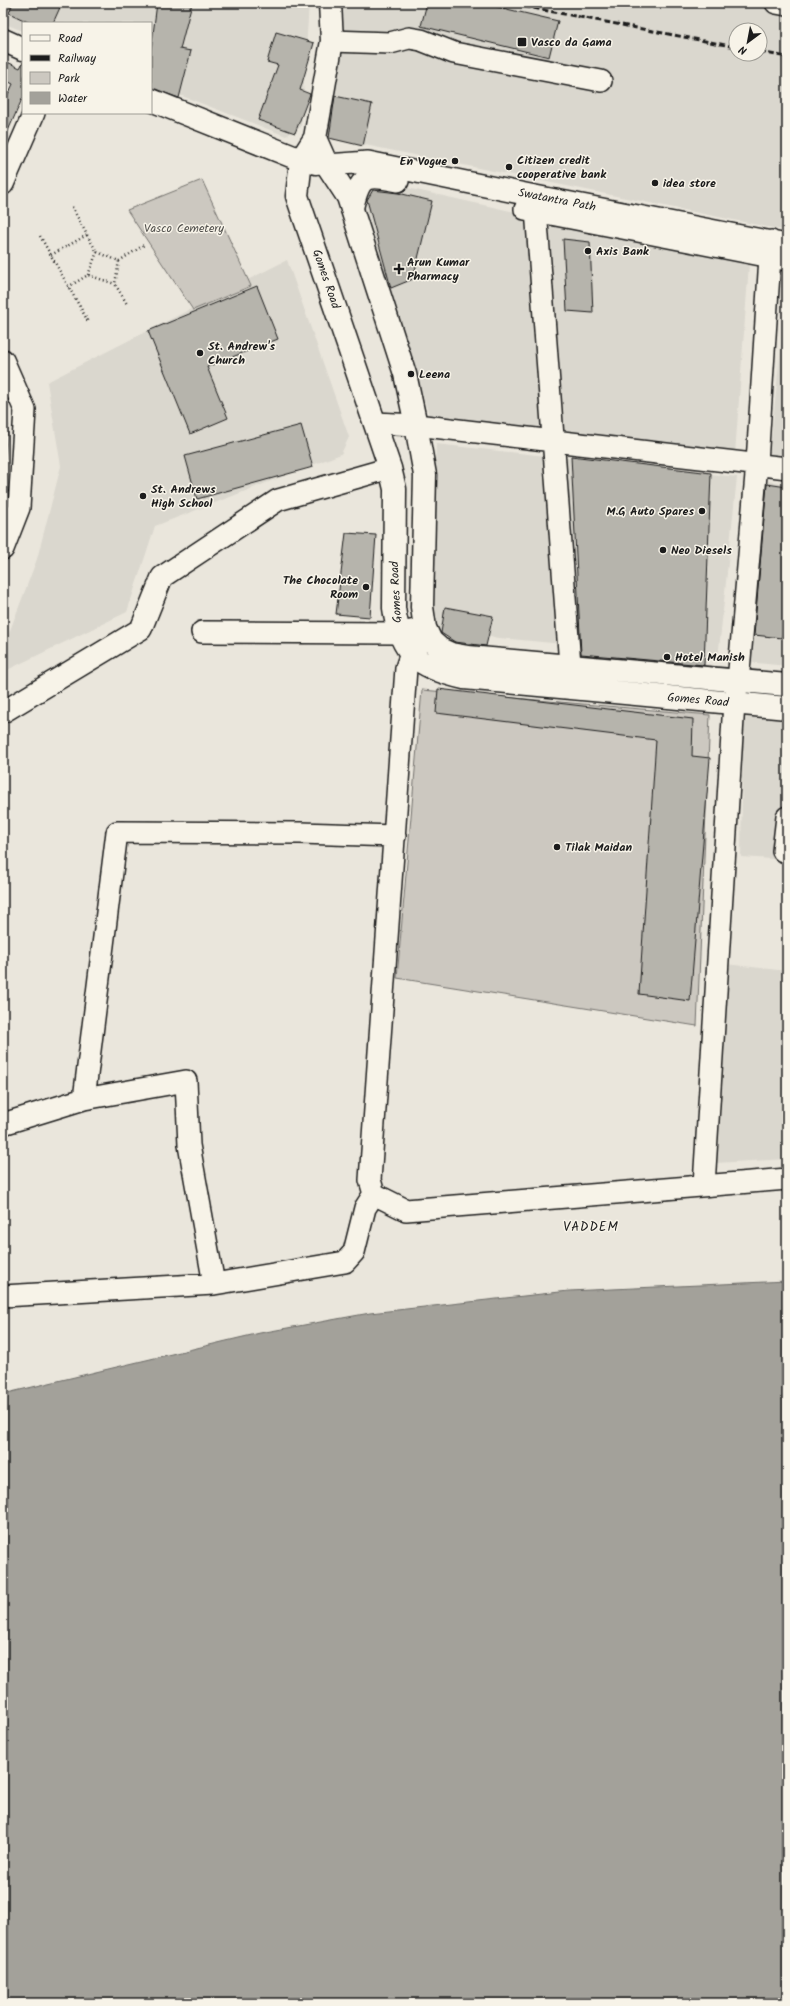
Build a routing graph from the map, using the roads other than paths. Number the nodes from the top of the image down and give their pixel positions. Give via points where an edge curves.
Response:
1 (330, 3) edge
2 (776, 3) edge
3 (787, 5) edge
4 (3, 40) edge
5 (332, 41) junction
6 (22, 49) edge
7 (601, 81) dead end
8 (152, 100) edge
9 (34, 114) edge
10 (315, 138) junction
11 (301, 160) junction
12 (327, 165) junction
13 (3, 184) edge
14 (536, 204) junction
15 (352, 210) junction
16 (779, 251) edge
17 (3, 360) edge
18 (375, 423) junction
19 (416, 424) junction
20 (554, 441) junction
21 (757, 463) junction
22 (390, 468) junction
23 (787, 468) edge
24 (3, 549) edge
25 (426, 631) junction
26 (202, 632) dead end
27 (399, 633) junction
28 (411, 653) junction
29 (570, 665) junction
30 (738, 682) junction
31 (787, 685) edge
32 (734, 703) junction
33 (787, 708) edge
34 (3, 712) edge
35 (787, 817) edge
36 (395, 836) junction
37 (783, 851) dead end
38 (84, 1099) junction
39 (3, 1124) edge
40 (787, 1179) edge
41 (704, 1185) junction
42 (374, 1194) junction
43 (214, 1284) junction
44 (3, 1296) edge

1 - 5 main road
2 - 3 street
4 - 6 main road
5 - 7 street via 390,43 409,38 454,53
5 - 10 main road
8 - 11 main road
9 - 13 street
10 - 11 main road
10 - 12 main road, Gomes Road
11 - 12 main road
11 - 18 main road, Gomes Road via 297,196
12 - 14 street, Swatantra Path via 368,162
12 - 15 main road, Gomes Road via 348,197
14 - 15 street, Swatantra Path via 377,176 370,177 361,184
14 - 16 street, Swatantra Path
14 - 20 street
15 - 19 main road, Gomes Road via 404,374
16 - 21 street
17 - 24 street via 25,410 19,508
18 - 19 street
18 - 22 main road, Gomes Road
19 - 20 street
19 - 25 main road, Gomes Road via 425,475 422,607
20 - 21 street
20 - 29 street
21 - 23 street
21 - 30 street
22 - 27 main road, Gomes Road via 394,489 393,593
22 - 34 street via 278,500 162,577 141,629
25 - 27 street
25 - 28 street
25 - 29 main road, Gomes Road via 433,643 451,654
26 - 27 street
27 - 28 main road, Gomes Road via 402,642
28 - 32 main road, Gomes Road via 443,673 464,678
28 - 36 street via 406,668
29 - 30 main road, Gomes Road
30 - 31 main road, Gomes Road
30 - 32 street
32 - 33 main road, Gomes Road
32 - 41 street
35 - 37 street
36 - 38 street via 116,832
36 - 42 street via 370,1180
38 - 39 street
38 - 43 street via 186,1081 190,1145
40 - 41 street
41 - 42 street via 406,1210
42 - 43 street via 365,1208 354,1252 345,1262
43 - 44 street

